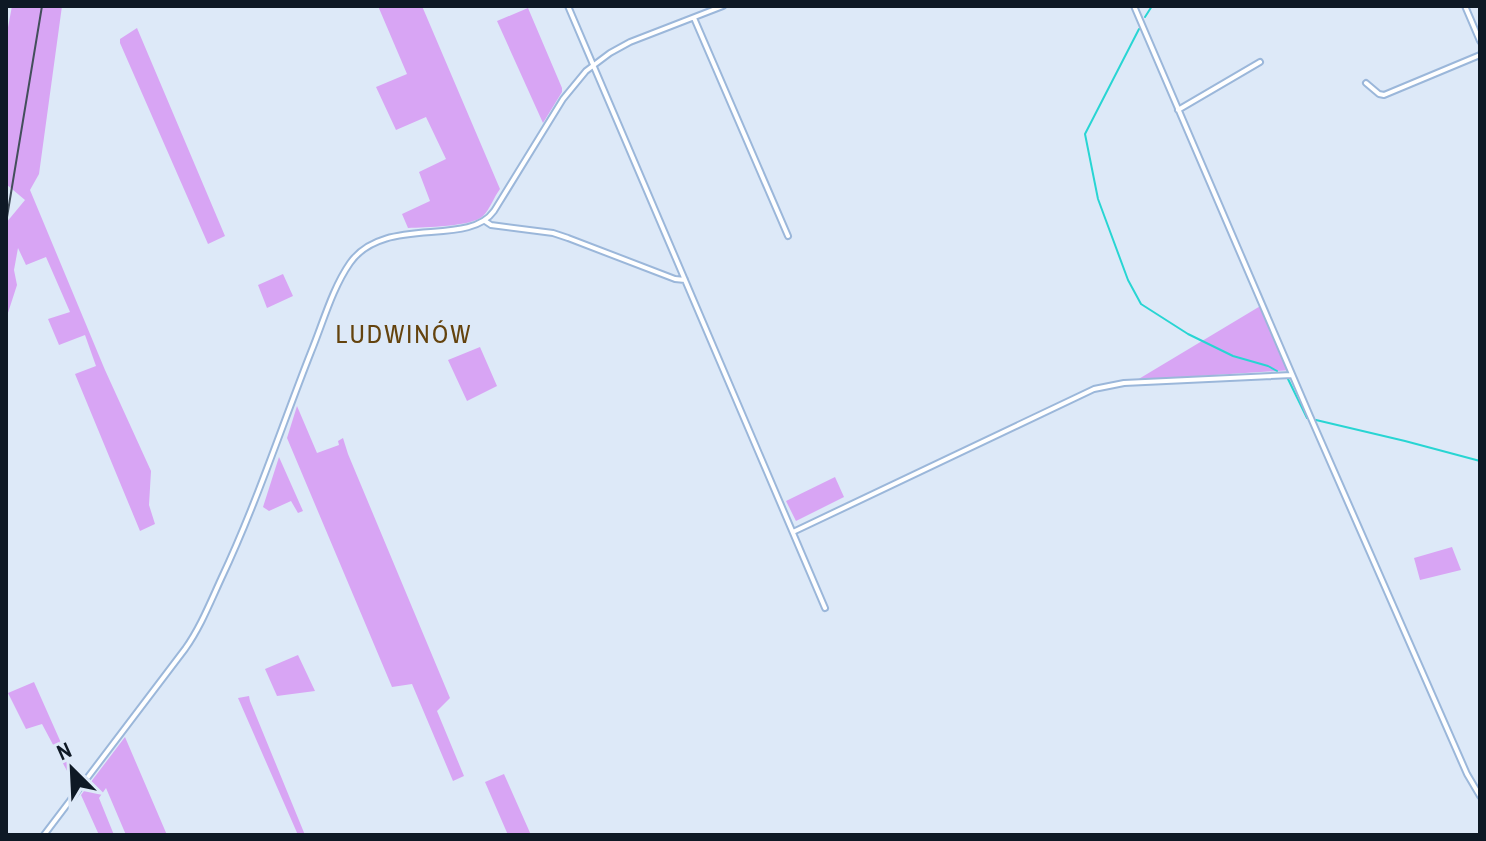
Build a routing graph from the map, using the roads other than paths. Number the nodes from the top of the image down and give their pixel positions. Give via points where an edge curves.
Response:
1 (568, 6) edge
2 (723, 6) edge
3 (1134, 6) edge
4 (1465, 6) edge
5 (694, 17) junction
6 (1480, 41) edge
7 (1480, 55) edge
8 (1260, 62) dead end
9 (593, 65) junction
10 (1366, 83) dead end
11 (1178, 110) junction
12 (485, 221) junction
13 (788, 236) dead end
14 (685, 280) junction
15 (1292, 375) junction
16 (793, 532) junction
17 (825, 608) dead end
18 (1480, 796) edge
19 (44, 835) edge

1 - 9 street
2 - 5 street
3 - 11 street
4 - 6 street
5 - 9 street via 630,42
5 - 13 street
7 - 10 street via 1384,95
8 - 11 street
9 - 12 street via 563,99
9 - 14 street
11 - 15 street
12 - 14 street via 553,233
12 - 19 street via 380,240 350,262 249,518 197,630
14 - 16 street
15 - 16 street via 1094,389
15 - 18 street
16 - 17 street

